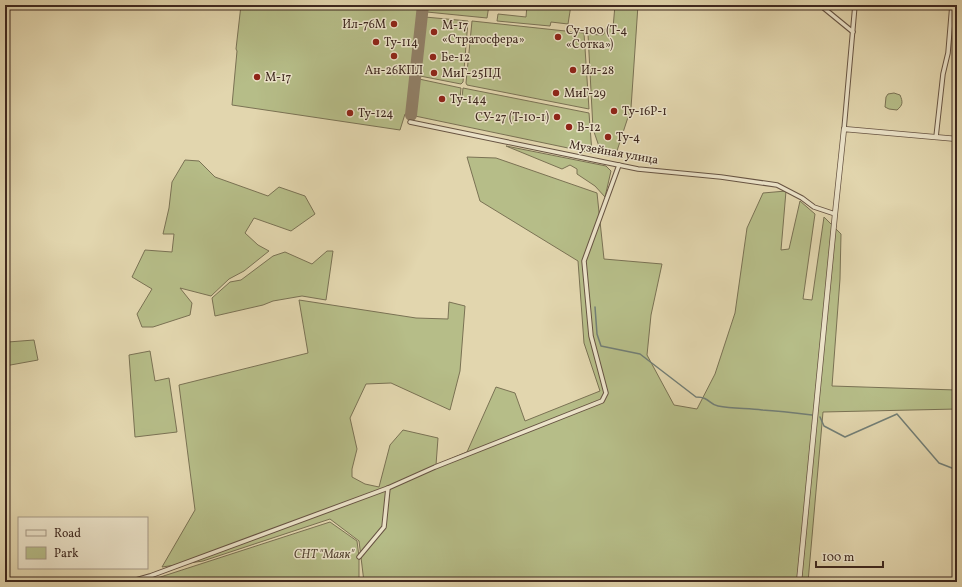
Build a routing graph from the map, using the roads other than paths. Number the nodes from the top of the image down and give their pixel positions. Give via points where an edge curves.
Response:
1 (820, 5) edge
2 (855, 5) edge
3 (952, 5) edge
4 (852, 32) junction
5 (410, 122) dead end
6 (844, 129) junction
7 (936, 137) junction
8 (957, 139) edge
9 (619, 165) junction
10 (835, 214) junction
11 (388, 488) junction
12 (359, 557) dead end
13 (129, 582) edge
14 (799, 582) edge

1 - 4 street
2 - 4 street
3 - 7 street
4 - 6 street
5 - 9 street, Музейная улица
6 - 7 street
6 - 10 street
7 - 8 street
9 - 10 street, Музейная улица via 777,185 814,206
9 - 11 street via 584,261 591,336 606,393 602,401
10 - 14 street
11 - 12 street via 384,527
11 - 13 street

